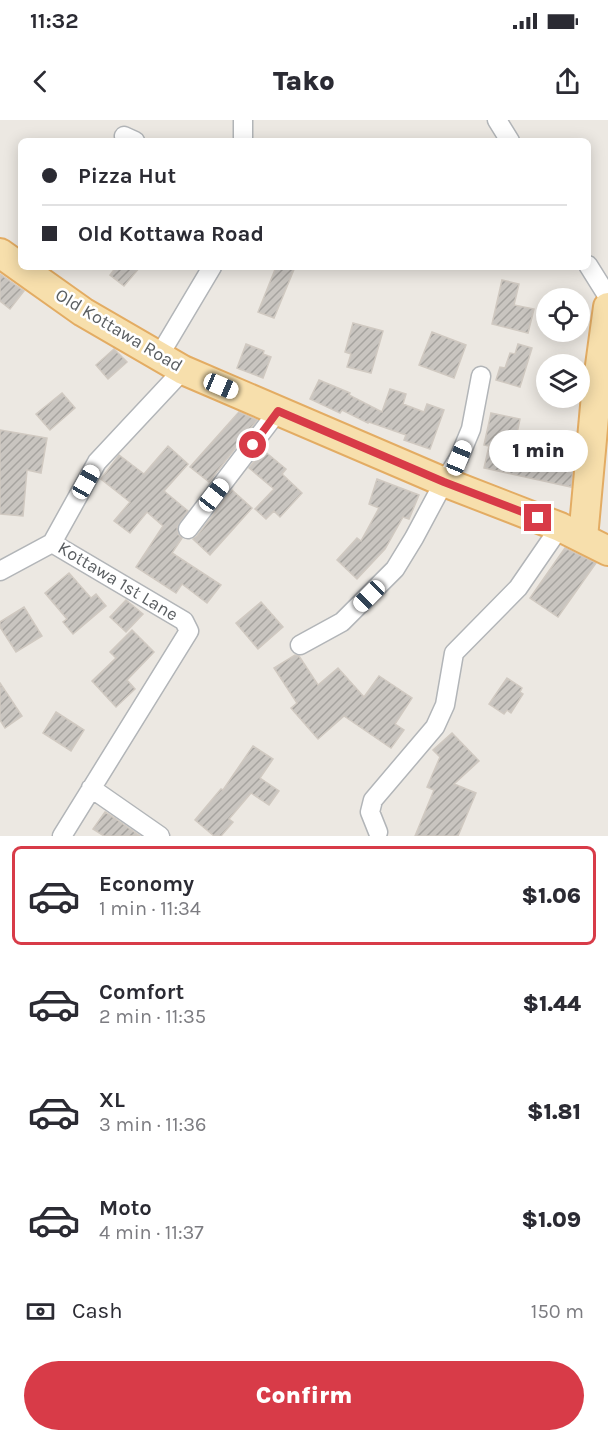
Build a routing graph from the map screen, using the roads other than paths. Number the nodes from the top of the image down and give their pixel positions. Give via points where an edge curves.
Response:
1 (243, 120) edge
2 (497, 120) edge
3 (243, 138) edge
4 (508, 138) edge
5 (0, 253) edge
6 (18, 266) edge
7 (24, 270) edge
8 (211, 270) edge
9 (591, 270) edge
10 (608, 297) edge
11 (608, 307) edge
12 (171, 363) junction
13 (481, 376) dead end
14 (278, 411) junction
15 (444, 482) junction
16 (188, 529) dead end
17 (572, 532) junction
18 (52, 543) junction
19 (608, 551) edge
20 (0, 570) edge
21 (300, 645) dead end
22 (91, 788) junction
23 (380, 834) edge
24 (62, 836) edge
25 (159, 836) edge

1 - 3 street
2 - 4 street
5 - 6 main road, Old Kottawa Road
7 - 12 main road, Old Kottawa Road via 83,312
8 - 12 street, Kottawa 1st Lane
9 - 10 street
11 - 17 main road
12 - 14 main road, Old Kottawa Road
12 - 18 street, Kottawa 1st Lane via 97,462
13 - 15 street via 471,429
14 - 15 main road, Old Kottawa Road
14 - 16 street
15 - 17 main road, Old Kottawa Road
15 - 21 street via 395,569 342,622
17 - 19 main road, Old Kottawa Road
17 - 23 street via 454,652 445,705 435,727 373,800 370,812
18 - 20 street
18 - 22 street, Kottawa 1st Lane via 184,621 189,631
22 - 24 street, Kottawa 1st Lane
22 - 25 street

